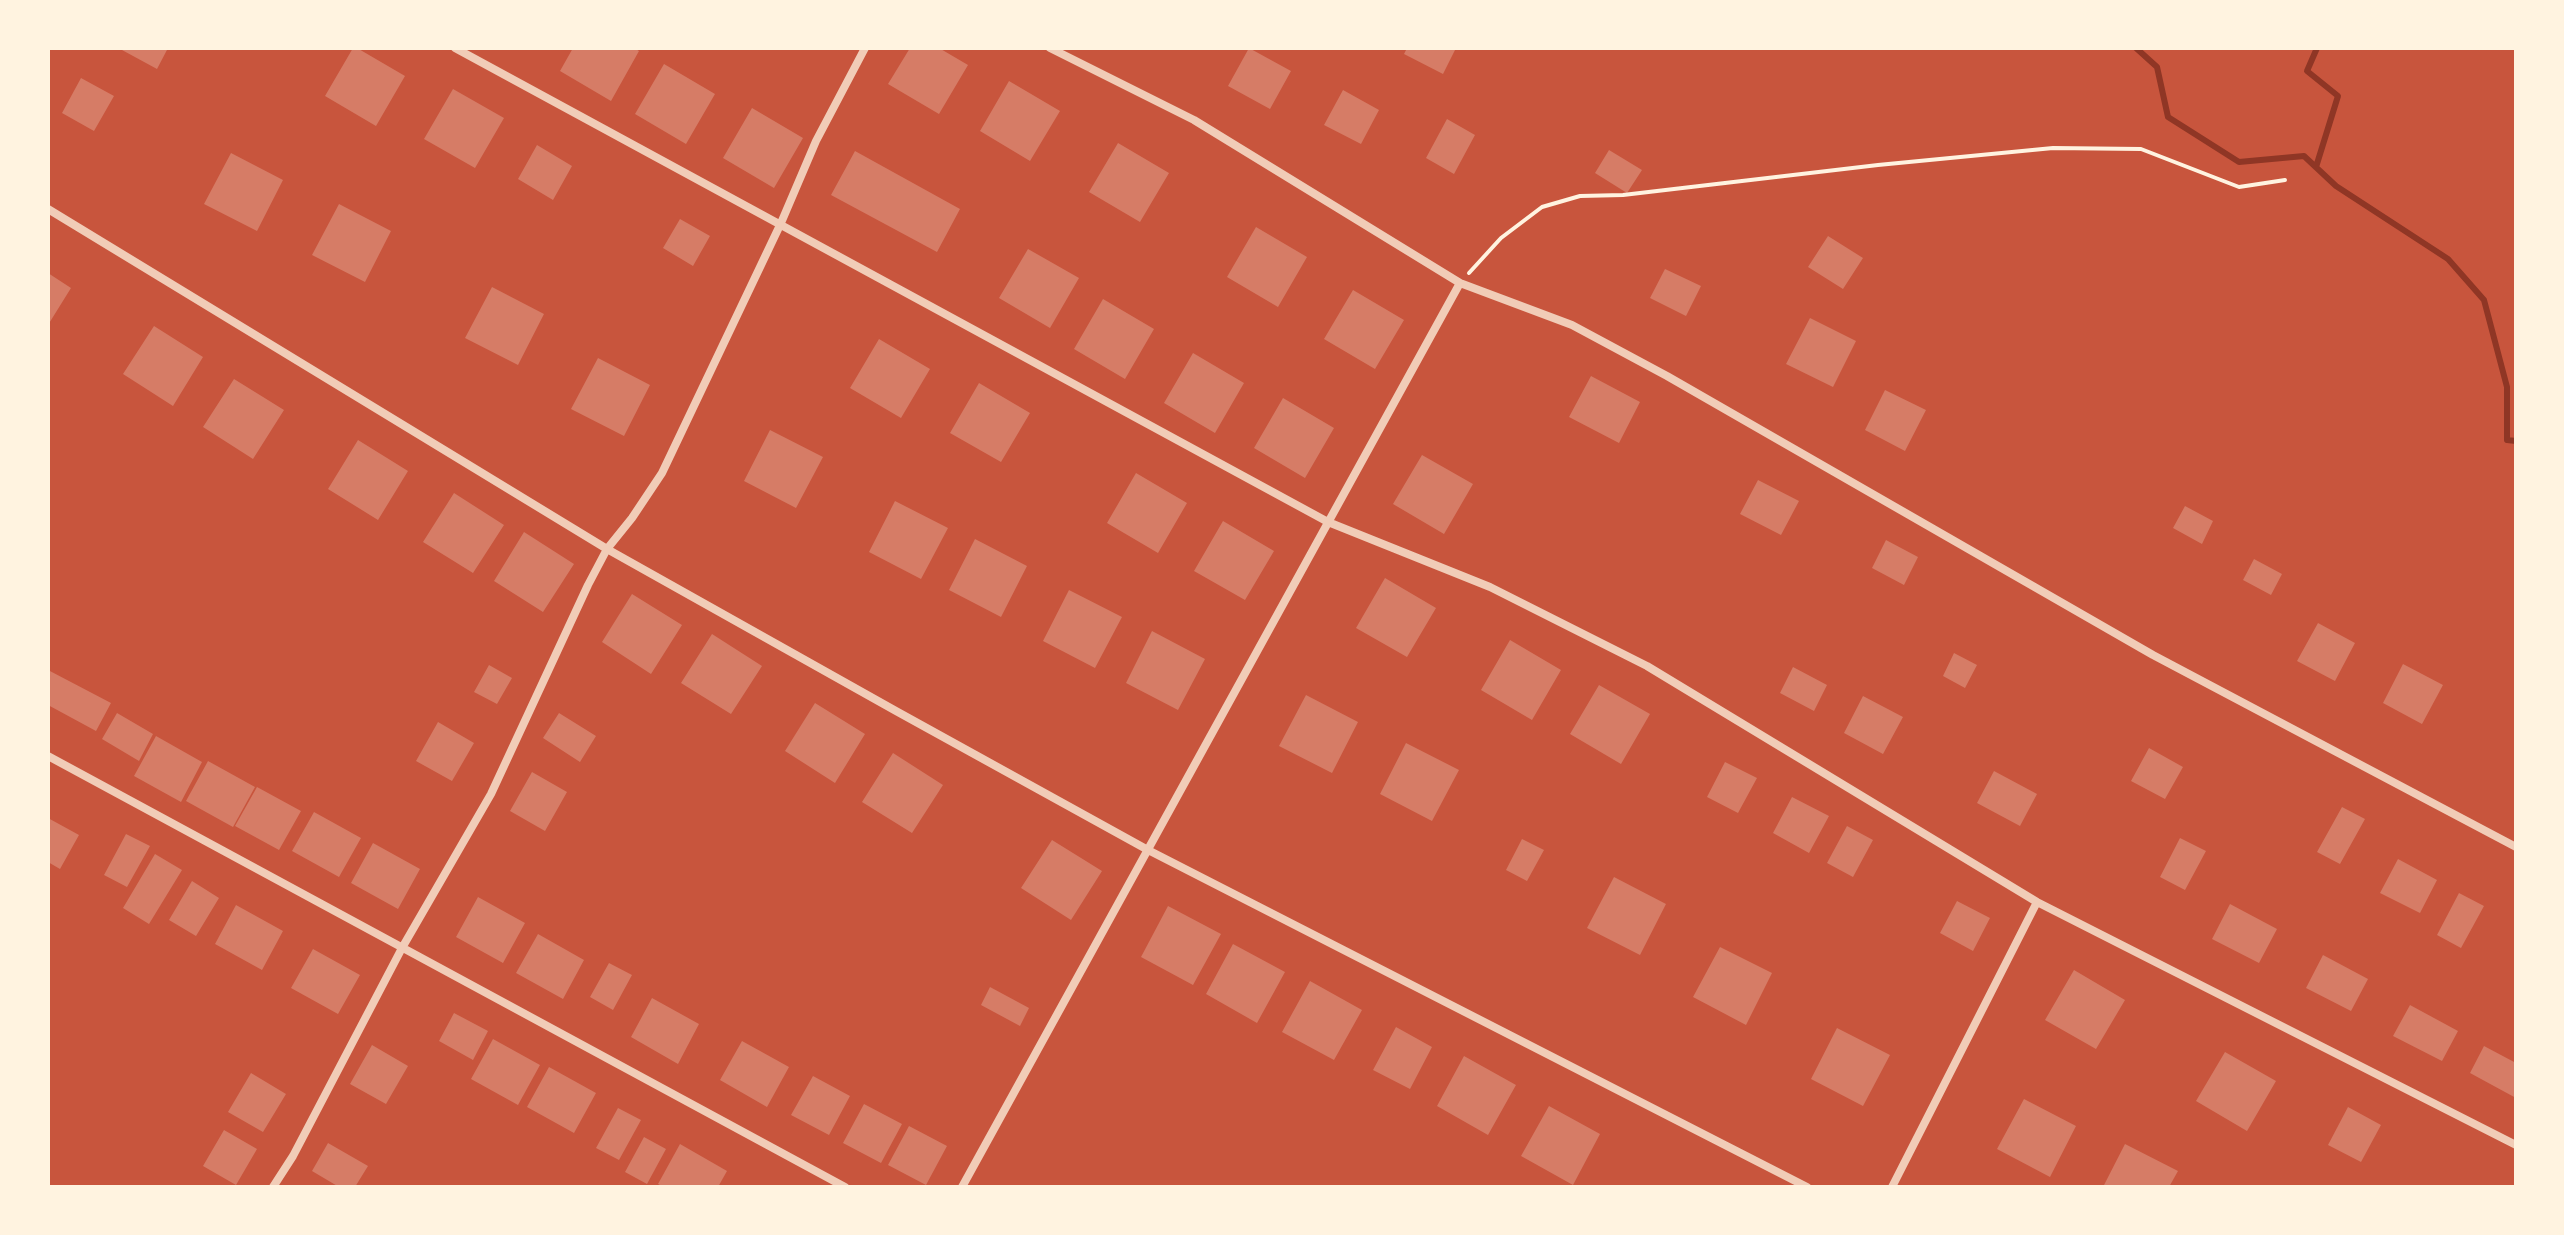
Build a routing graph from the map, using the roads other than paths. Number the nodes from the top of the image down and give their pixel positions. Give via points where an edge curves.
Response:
1 (455, 48) edge
2 (865, 48) edge
3 (1050, 48) edge
4 (48, 209) edge
5 (781, 223) junction
6 (1460, 283) junction
7 (1328, 522) junction
8 (607, 549) junction
9 (48, 756) edge
10 (2516, 847) edge
11 (1148, 850) junction
12 (2037, 902) junction
13 (402, 948) junction
14 (2516, 1145) edge
15 (273, 1187) edge
16 (845, 1187) edge
17 (962, 1187) edge
18 (1807, 1187) edge
19 (1892, 1187) edge

1 - 5 street
2 - 5 street
3 - 6 street via 1194,120
4 - 8 street
5 - 7 street
5 - 8 street via 662,473
6 - 7 street
6 - 10 street via 1586,332 2153,655
7 - 11 street
7 - 12 street via 1490,587 1647,666
8 - 11 street
8 - 13 street via 491,794
9 - 13 street
11 - 17 street
11 - 18 street
12 - 14 street
12 - 19 street
13 - 15 street
13 - 16 street

